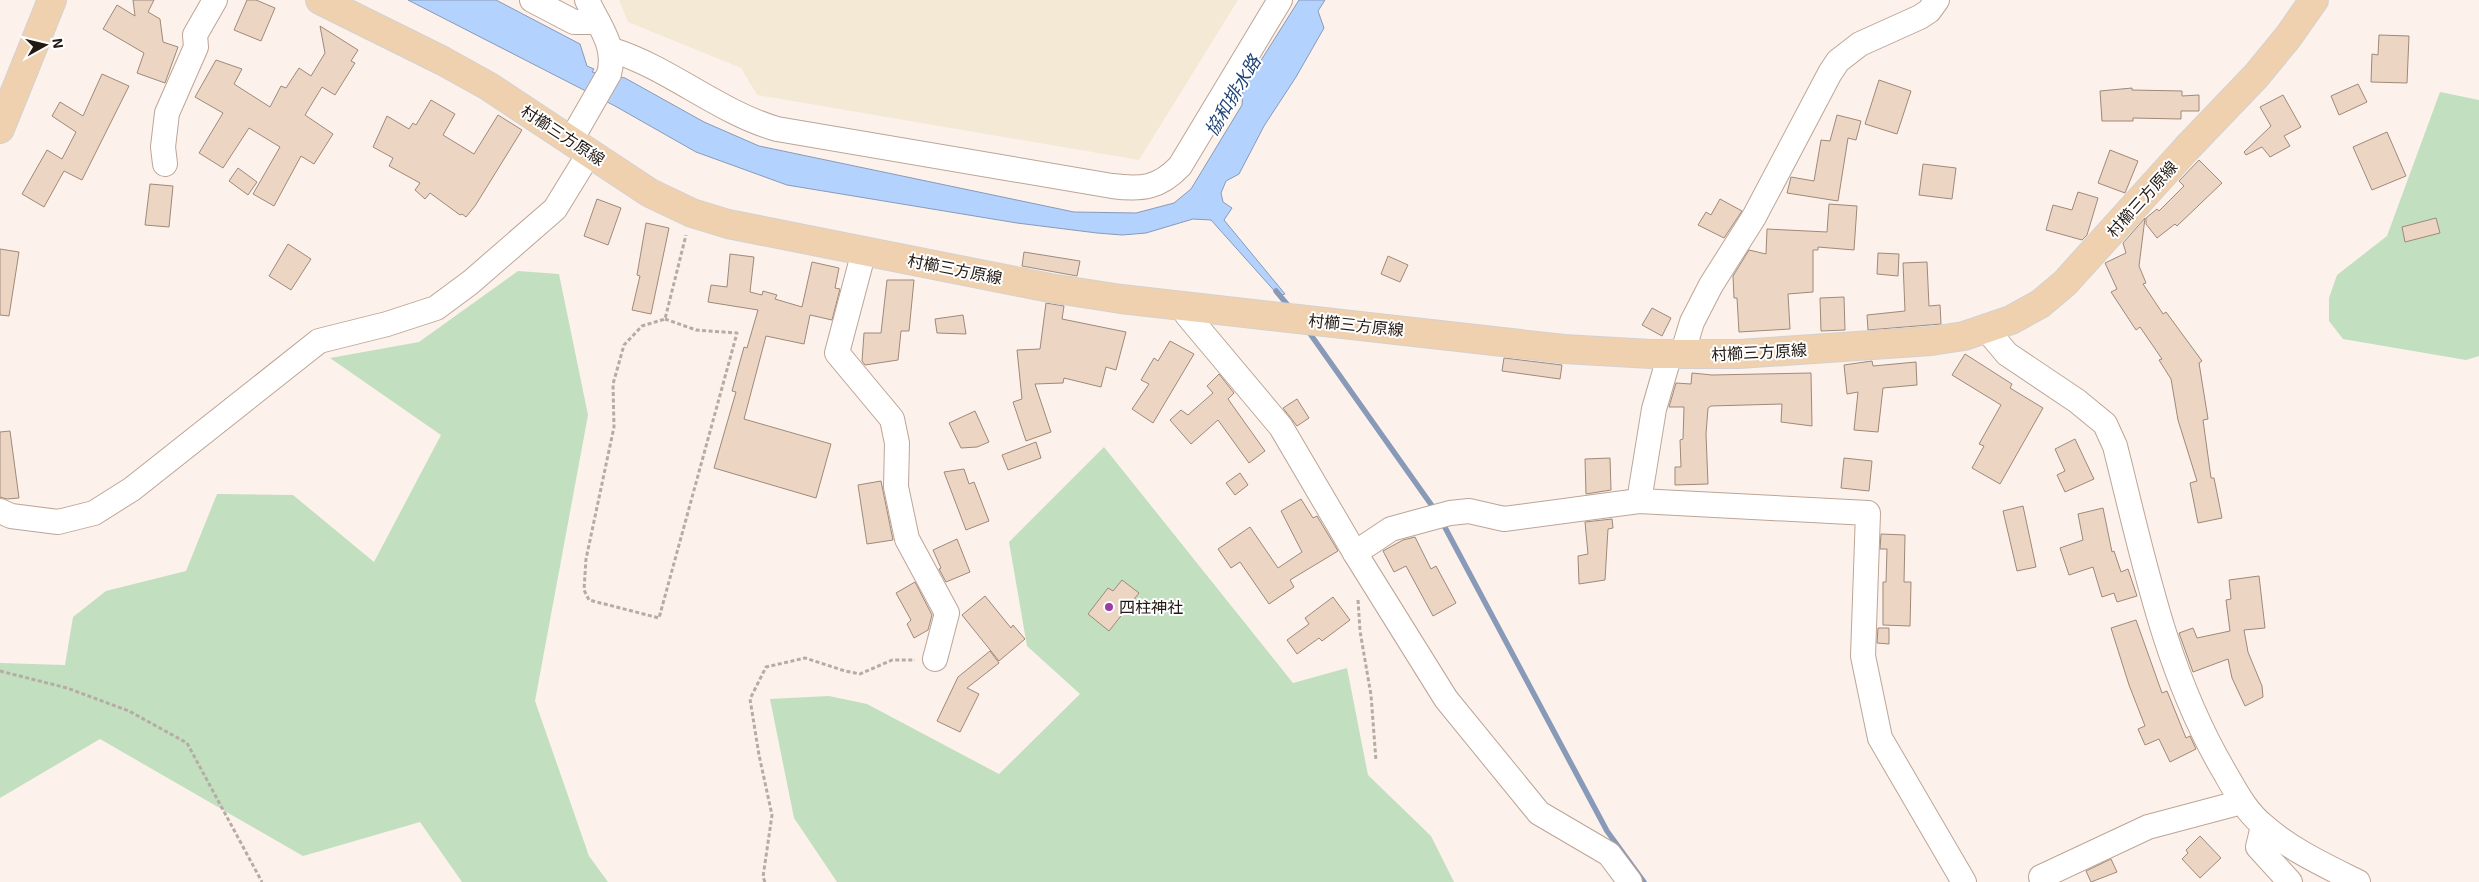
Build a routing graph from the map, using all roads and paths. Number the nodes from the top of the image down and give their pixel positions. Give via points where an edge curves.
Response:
1 (52, 0) edge
2 (215, 0) edge
3 (320, 0) edge
4 (532, 0) edge
5 (587, 0) edge
6 (1280, 0) edge
7 (1937, 0) edge
8 (2314, 0) edge
9 (598, 22) junction
10 (612, 50) junction
11 (0, 129) edge
12 (580, 139) junction
13 (165, 164) dead end
14 (692, 213) junction
15 (864, 251) junction
16 (1186, 306) junction
17 (665, 319) junction
18 (1986, 329) junction
19 (1676, 355) junction
20 (1639, 501) junction
21 (0, 511) edge
22 (1355, 553) junction
23 (1357, 592) dead end
24 (935, 659) joint
25 (0, 671) edge
26 (1376, 761) dead end
27 (2242, 802) junction
28 (2263, 826) junction
29 (262, 882) edge
30 (764, 882) edge
31 (1630, 882) edge
32 (1964, 882) edge
33 (2044, 882) edge
34 (2290, 882) edge
35 (2358, 882) edge

1 - 11 main road
2 - 13 street via 195,35 196,47 167,113 163,138
3 - 12 main road, 村櫛三方原線 via 466,73
4 - 9 street via 574,22
5 - 9 street
6 - 10 street via 1180,166 1170,177 1145,187 1093,183 777,129 748,118 634,57
7 - 19 street via 1920,17 1848,52 1830,73 1754,217 1711,285
8 - 18 main road, 村櫛三方原線 via 2256,76 2077,272 2040,304
9 - 10 street
10 - 12 street via 609,74
12 - 14 main road, 村櫛三方原線 via 650,193
12 - 21 street via 555,209 436,308 319,341 132,489 94,513 58,522 11,516
14 - 15 main road, 村櫛三方原線 via 736,226
14 - 17 path
15 - 16 main road, 村櫛三方原線 via 1050,288
15 - 24 street via 837,353 892,419 897,443 896,487 907,539 947,613
16 - 19 main road, 村櫛三方原線 via 1564,349
16 - 22 street via 1187,315 1281,427
17 - 17 path via 642,326 624,346 613,384 614,427 586,559 584,590 589,600 659,618 737,333 696,330
18 - 19 main road, 村櫛三方原線 via 1931,341
18 - 27 street via 2007,354 2105,424 2114,446 2156,610 2180,682 2216,758
19 - 20 street via 1654,409
20 - 22 street via 1504,519 1469,511 1450,513 1391,530
20 - 32 street via 1868,513 1863,656 1878,730 1903,780
22 - 31 street via 1446,699 1539,813 1610,854
23 - 26 path via 1360,630 1372,695
24 - 30 path via 892,660 860,674 805,658 766,667 750,698 772,815
25 - 29 path via 67,688 129,711 187,743
27 - 28 street
27 - 33 street via 2148,827 2041,877
28 - 34 street via 2258,847
28 - 35 street via 2318,862

